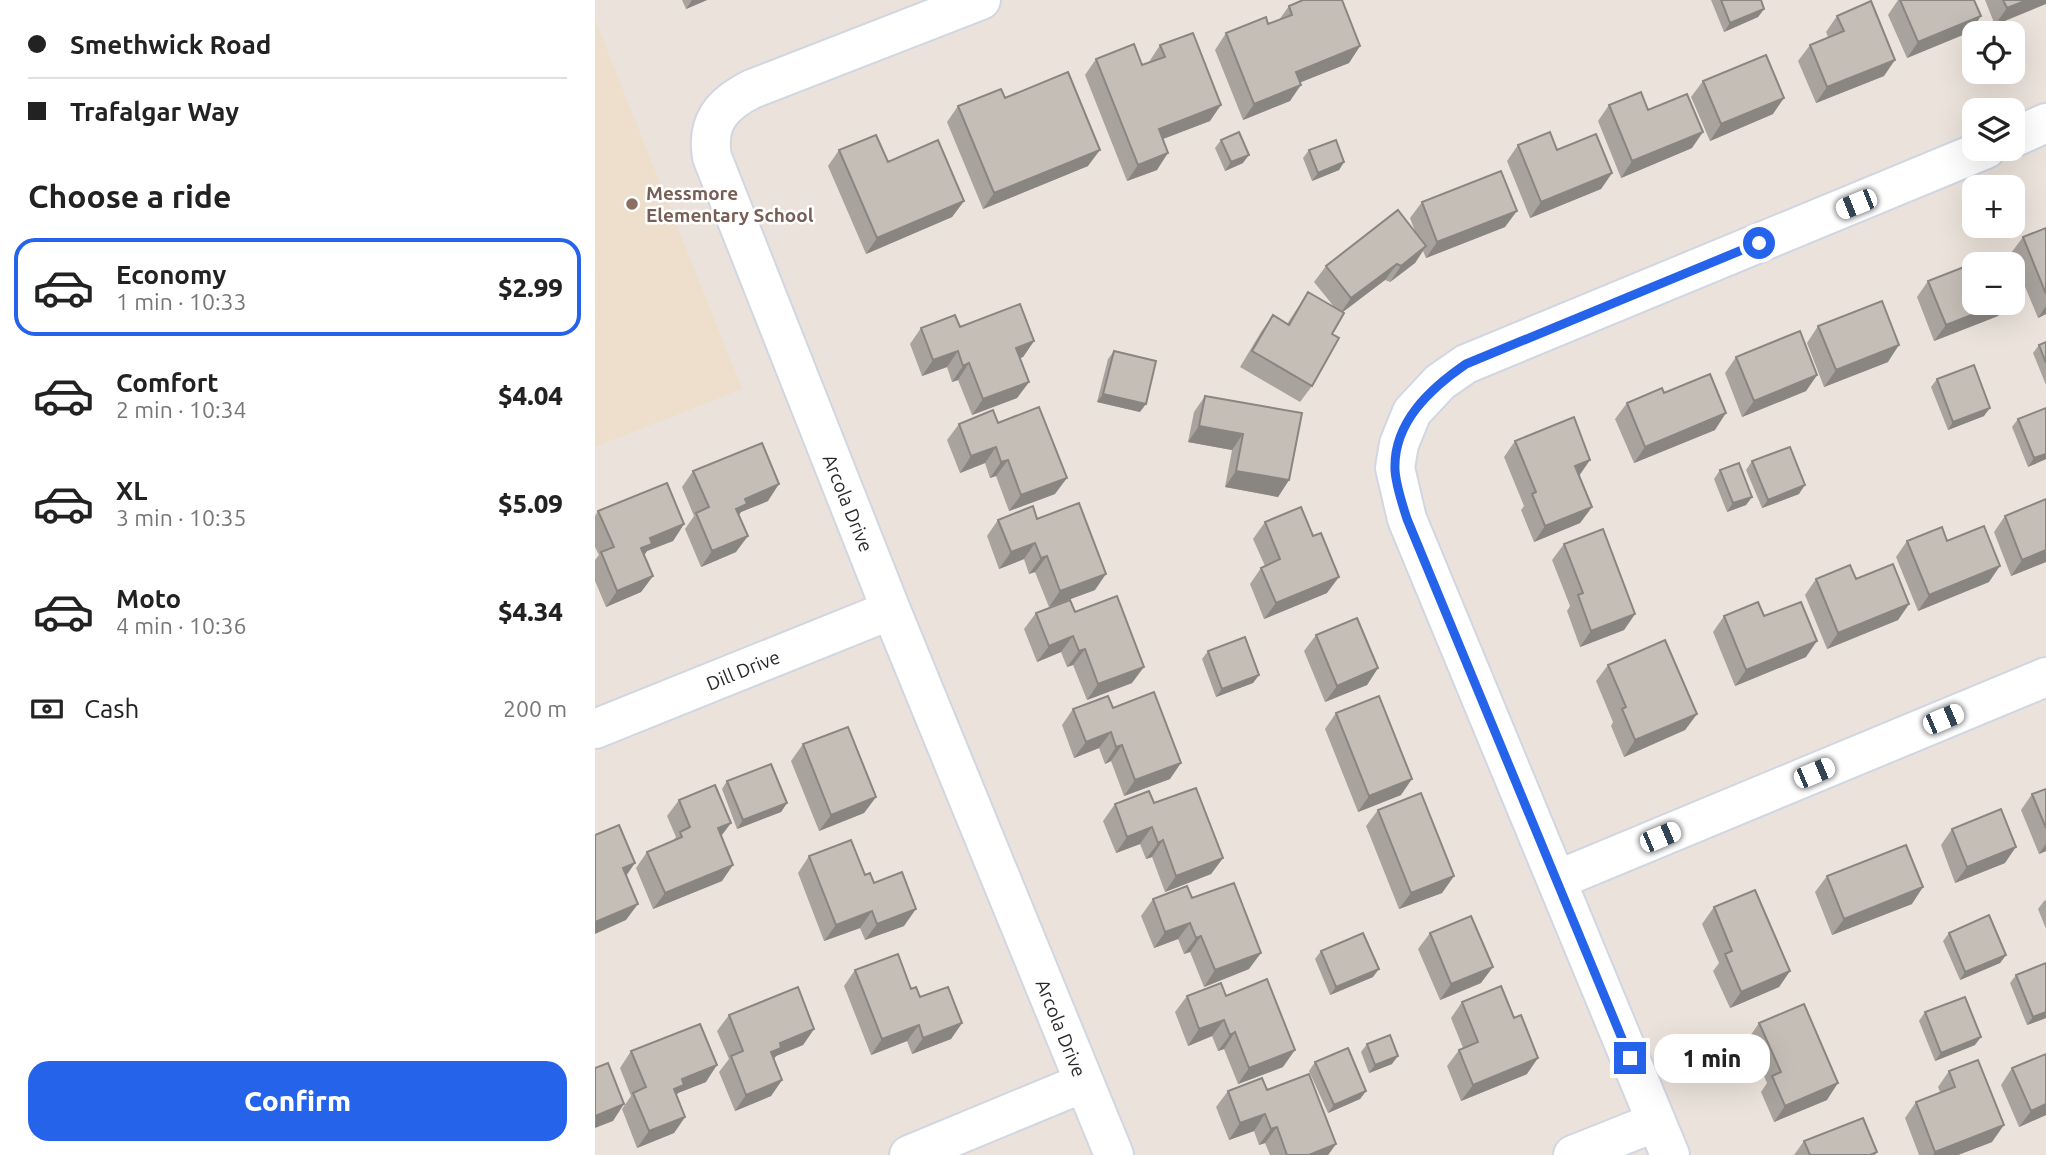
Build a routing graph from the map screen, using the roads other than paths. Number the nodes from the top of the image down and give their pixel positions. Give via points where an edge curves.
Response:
1 (981, 0) edge
2 (2046, 123) edge
3 (2025, 133) edge
4 (1962, 159) edge
5 (891, 610) junction
6 (2046, 677) edge
7 (595, 729) edge
8 (1557, 880) junction
9 (1083, 1083) junction
10 (1663, 1138) edge
11 (909, 1155) edge
12 (1114, 1155) edge
13 (1573, 1155) edge

1 - 5 street, Arcola Drive via 739,96 717,116 710,144
2 - 3 street
4 - 8 street via 1466,364 1412,412 1398,444 1395,468 1407,519
5 - 7 street, Dill Drive
5 - 9 street, Arcola Drive
6 - 8 street
8 - 10 street
9 - 11 street
9 - 12 street, Arcola Drive
10 - 13 street

